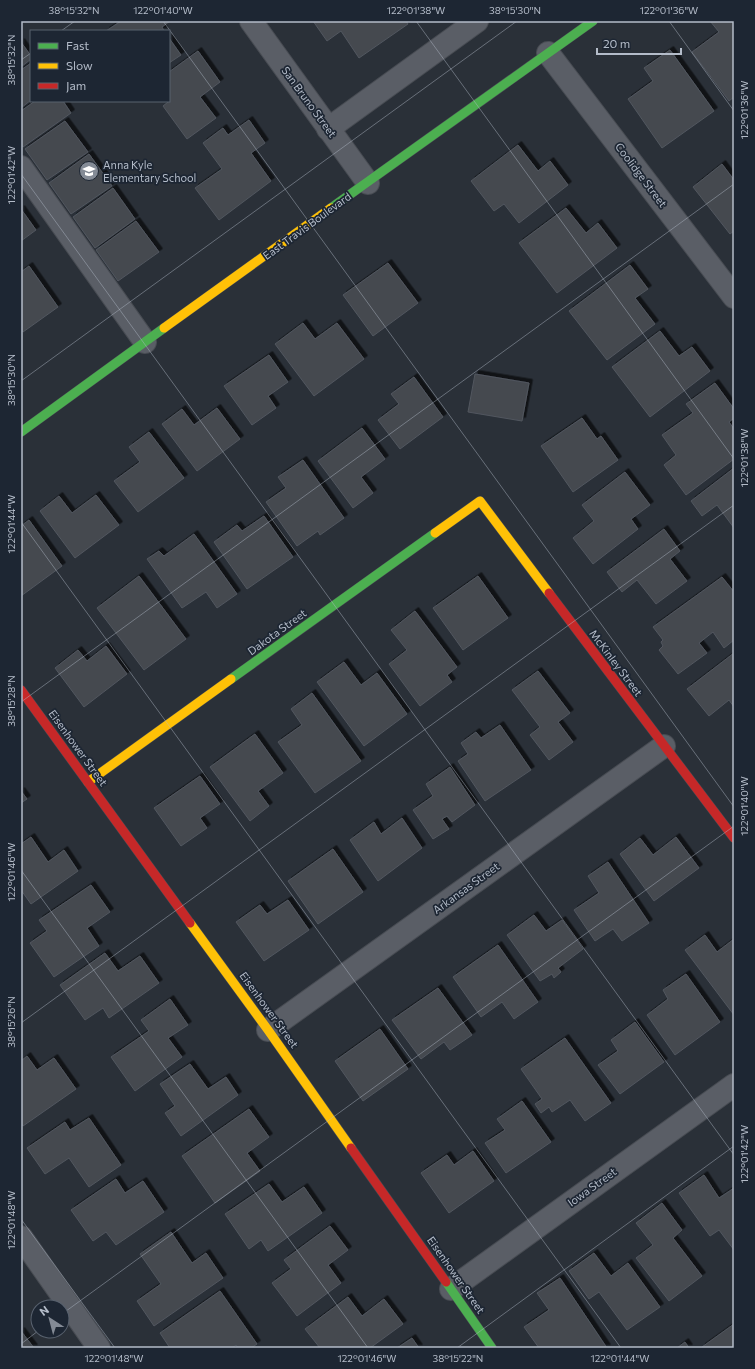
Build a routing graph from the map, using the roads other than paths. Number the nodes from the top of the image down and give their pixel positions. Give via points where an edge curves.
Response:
1 (251, 21) edge
2 (477, 21) edge
3 (592, 21) edge
4 (548, 53) junction
5 (328, 129) junction
6 (21, 167) edge
7 (368, 182) junction
8 (734, 297) edge
9 (145, 342) junction
10 (21, 432) edge
11 (480, 501) joint
12 (21, 690) edge
13 (664, 746) junction
14 (88, 782) junction
15 (734, 838) edge
16 (268, 1030) junction
17 (734, 1085) edge
18 (21, 1237) edge
19 (451, 1289) junction
20 (100, 1348) edge
21 (492, 1348) edge

1 - 5 street, San Bruno Street
2 - 5 street
3 - 4 street, East Travis Boulevard
4 - 7 street, East Travis Boulevard
4 - 8 street, Coolidge Street
5 - 7 street, San Bruno Street
6 - 9 street
7 - 9 street, East Travis Boulevard
9 - 10 street, East Travis Boulevard
11 - 13 street, McKinley Street
11 - 14 street, Dakota Street
12 - 14 street, Eisenhower Street
13 - 15 street, McKinley Street
13 - 16 street, Arkansas Street
14 - 16 street, Eisenhower Street
16 - 19 street, Eisenhower Street
17 - 19 street, Iowa Street
18 - 20 street
19 - 21 street, Eisenhower Street

